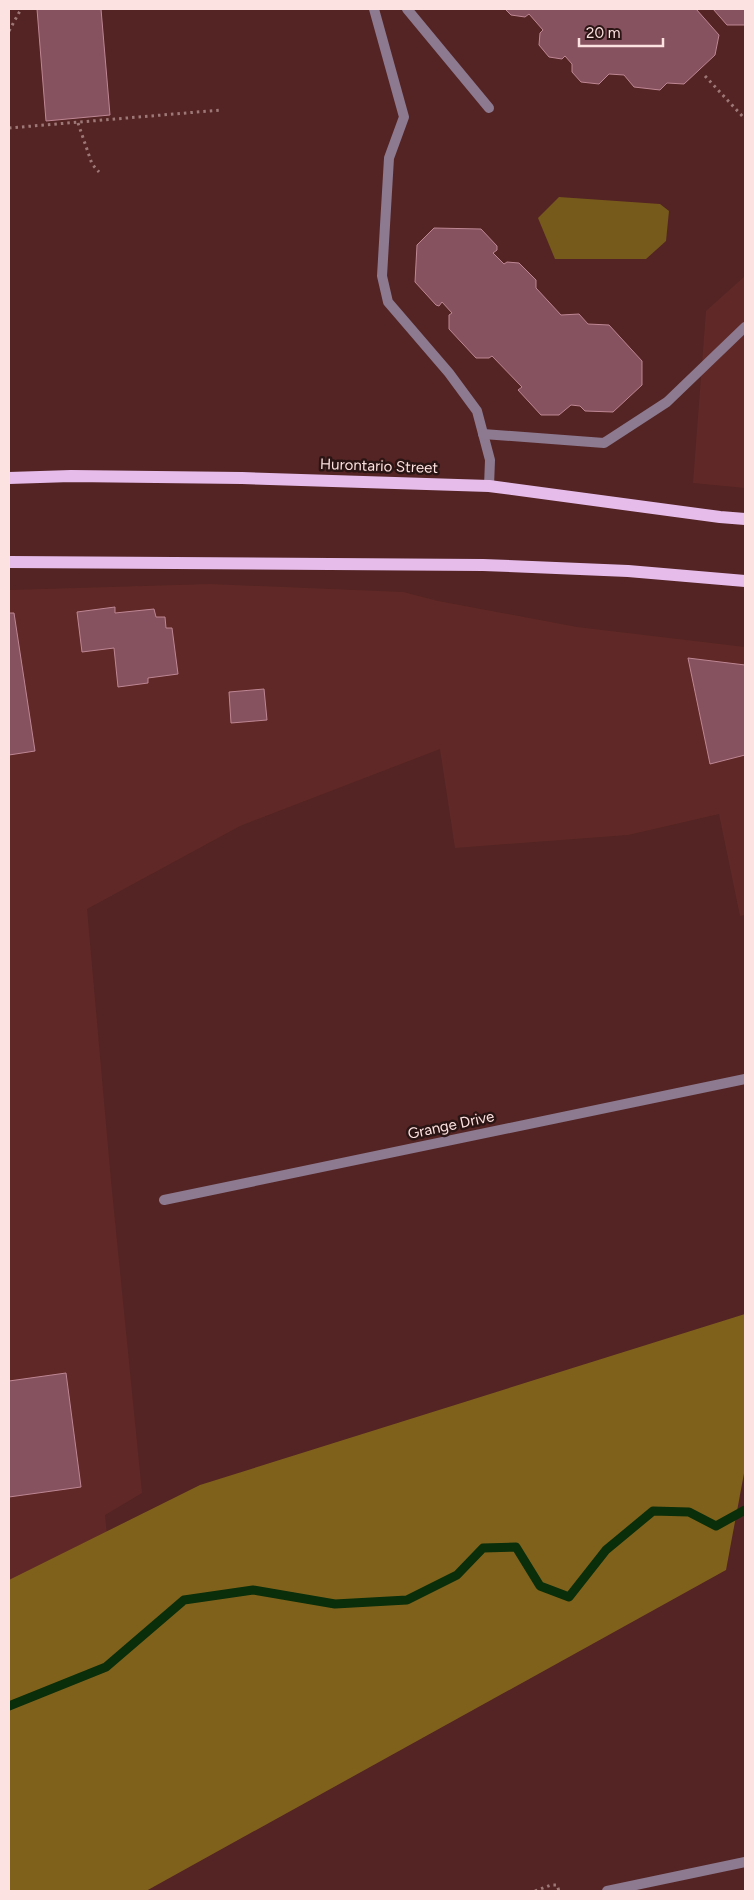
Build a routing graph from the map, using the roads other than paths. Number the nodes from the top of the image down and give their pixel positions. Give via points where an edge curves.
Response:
1 (374, 9) edge
2 (407, 9) edge
3 (489, 108) dead end
4 (745, 327) edge
5 (483, 434) junction
6 (9, 478) edge
7 (488, 486) junction
8 (745, 519) edge
9 (9, 562) edge
10 (745, 582) edge
11 (745, 1079) edge
12 (164, 1200) dead end
13 (745, 1862) edge
14 (607, 1891) edge

1 - 5 street via 404,118 388,158 382,276 388,302 477,411
2 - 3 street
4 - 5 street via 667,402 604,443
5 - 7 street via 490,460
6 - 7 main road, Hurontario Street via 242,478
7 - 8 main road, Hurontario Street
9 - 10 main road via 483,564 628,571
11 - 12 street, Grange Drive
13 - 14 street

